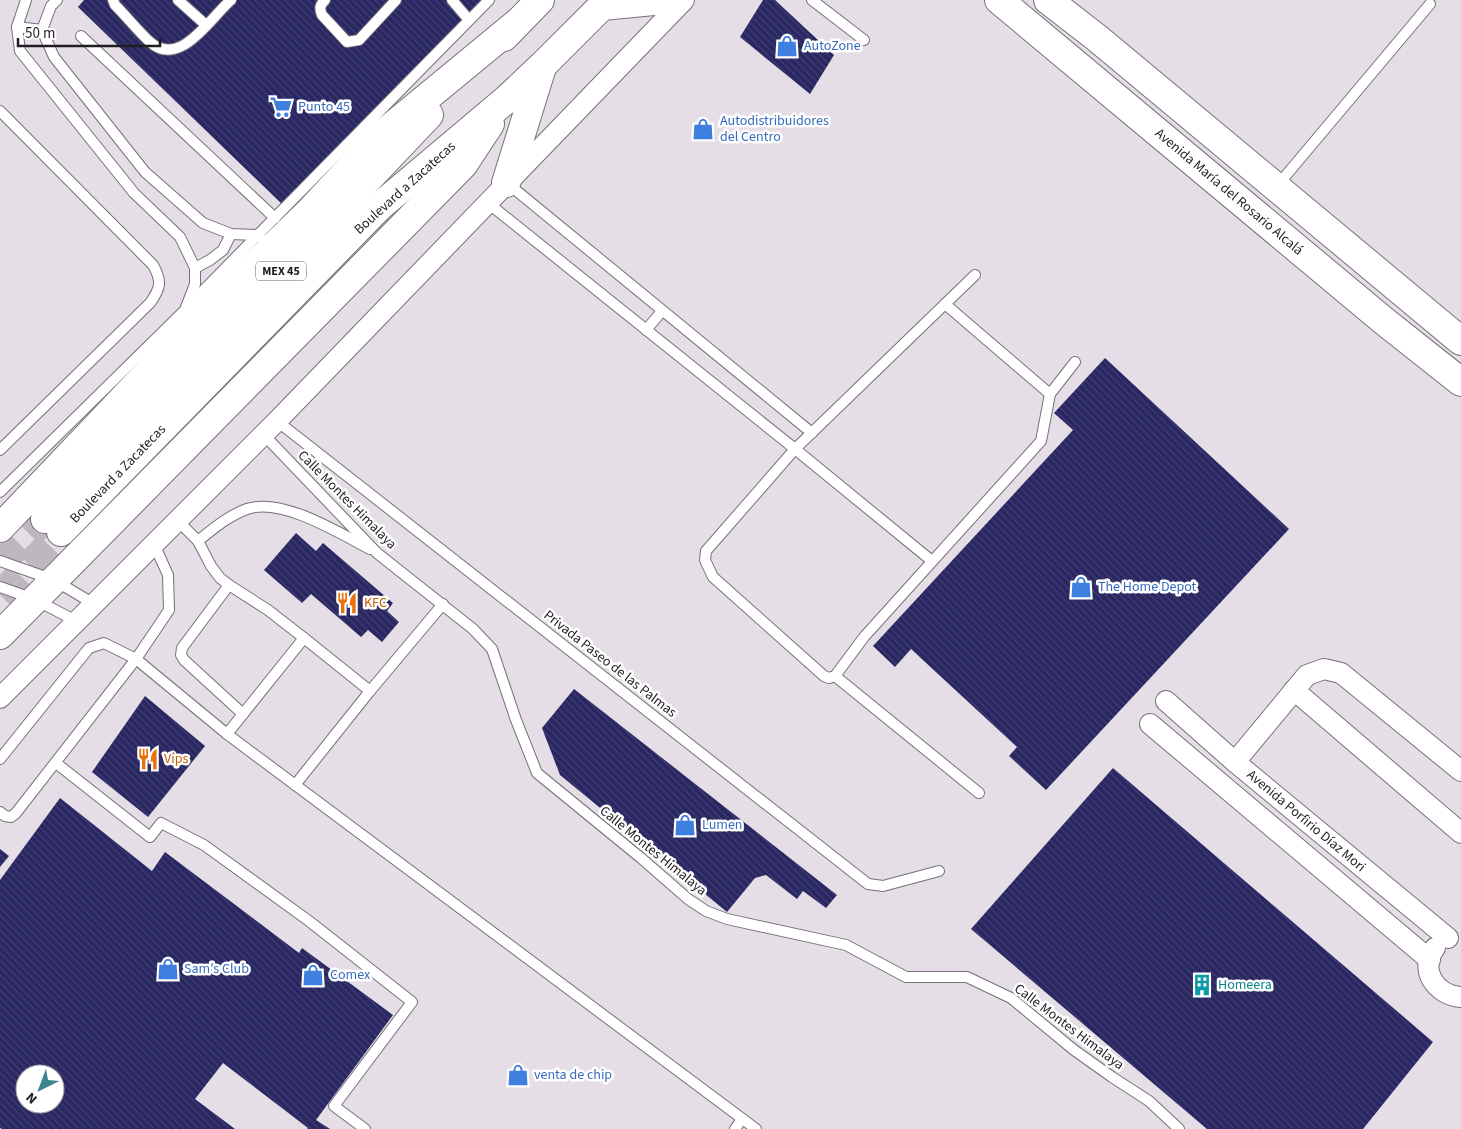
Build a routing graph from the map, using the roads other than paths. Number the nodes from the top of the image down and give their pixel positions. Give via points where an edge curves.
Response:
1 (26, 0) edge
2 (57, 0) edge
3 (113, 0) edge
4 (178, 0) edge
5 (229, 0) edge
6 (325, 0) edge
7 (396, 0) edge
8 (452, 0) edge
9 (489, 0) edge
10 (540, 0) edge
11 (664, 0) edge
12 (684, 0) edge
13 (812, 0) edge
14 (999, 0) edge
15 (1048, 0) edge
16 (605, 3) edge
17 (1430, 4) dead end
18 (469, 20) junction
19 (517, 23) junction
20 (206, 25) junction
21 (17, 27) junction
22 (42, 30) junction
23 (81, 36) dead end
24 (1097, 38) junction
25 (864, 40) dead end
26 (543, 65) junction
27 (1077, 66) junction
28 (507, 99) junction
29 (0, 111) edge
30 (383, 121) junction
31 (506, 183) junction
32 (1276, 187) junction
33 (488, 203) junction
34 (275, 218) junction
35 (231, 234) junction
36 (265, 241) junction
37 (195, 268) junction
38 (974, 275) dead end
39 (1405, 294) junction
40 (945, 304) junction
41 (185, 310) junction
42 (662, 311) junction
43 (1384, 321) junction
44 (646, 330) junction
45 (1461, 341) edge
46 (1075, 362) dead end
47 (1461, 382) edge
48 (1050, 394) junction
49 (270, 428) junction
50 (812, 434) junction
51 (795, 449) junction
52 (0, 450) edge
53 (0, 492) edge
54 (178, 520) junction
55 (0, 528) edge
56 (198, 541) junction
57 (154, 544) junction
58 (377, 553) junction
59 (0, 561) edge
60 (932, 561) junction
61 (54, 580) junction
62 (229, 585) junction
63 (0, 587) edge
64 (34, 599) junction
65 (94, 604) junction
66 (443, 604) junction
67 (76, 621) junction
68 (0, 635) edge
69 (304, 638) junction
70 (136, 659) junction
71 (835, 676) junction
72 (370, 690) junction
73 (1294, 690) junction
74 (0, 698) edge
75 (1166, 701) dead end
76 (243, 714) junction
77 (1150, 724) dead end
78 (227, 734) junction
79 (0, 759) edge
80 (1235, 762) junction
81 (56, 763) junction
82 (1461, 772) edge
83 (295, 785) junction
84 (979, 793) dead end
85 (0, 812) edge
86 (1461, 833) edge
87 (939, 871) dead end
88 (1455, 937) edge
89 (1430, 960) junction
90 (1461, 997) edge
91 (742, 1119) junction
92 (365, 1129) edge
93 (735, 1129) edge
94 (756, 1129) edge
95 (1179, 1129) edge

1 - 21 lane
2 - 22 lane via 51,6
3 - 20 lane via 160,49 170,50 186,45
4 - 20 lane
5 - 20 lane
6 - 7 lane via 321,4 322,15 347,42 359,40
8 - 18 lane
9 - 18 lane
10 - 19 main road, Boulevard a Zacatecas / MEX 45
11 - 16 main road
12 - 31 street
13 - 25 lane
14 - 27 main road, Avenida María del Rosario Alcalá
15 - 24 main road
16 - 26 main road, Boulevard a Zacatecas / MEX 45
17 - 32 lane
18 - 30 lane
19 - 28 main road, Boulevard a Zacatecas / MEX 45 via 53,525 380,206
19 - 30 main road
21 - 22 lane
21 - 37 lane via 20,51 134,193 180,237
22 - 35 lane via 54,57 145,172 203,223
23 - 34 lane
24 - 27 main road
24 - 32 main road
26 - 28 main road, Boulevard a Zacatecas / MEX 45
26 - 31 main road
27 - 43 main road, Avenida María del Rosario Alcalá
28 - 61 main road via 463,165
29 - 52 lane via 153,265 160,285 150,303
30 - 34 lane
30 - 36 main road via 380,136 310,211
31 - 33 street
31 - 42 lane
32 - 39 main road
33 - 44 lane
33 - 49 street
34 - 36 lane
35 - 36 lane
35 - 37 lane via 223,250
36 - 41 lane
36 - 55 main road via 202,316
37 - 41 lane via 195,284
38 - 40 lane
39 - 43 main road
39 - 45 main road
40 - 48 lane
40 - 50 lane
41 - 53 lane
42 - 44 lane
42 - 50 lane
43 - 47 main road, Avenida María del Rosario Alcalá
44 - 51 lane
46 - 48 lane
48 - 60 lane via 1041,441
49 - 54 street
49 - 58 lane, Calle Montes Himalaya
49 - 87 lane, Privada Paseo de las Palmas via 868,884 883,886
50 - 51 lane
51 - 60 lane
51 - 71 lane via 706,551 705,560 712,577 824,676
54 - 56 lane
54 - 57 street
56 - 58 lane via 228,517 249,508 272,507 308,517
56 - 62 lane via 211,566
57 - 65 street
57 - 70 lane via 168,575 168,610
58 - 66 lane, Calle Montes Himalaya
59 - 61 lane
60 - 71 lane
61 - 64 main road
61 - 65 lane
62 - 69 lane
62 - 76 lane via 182,648 181,655
63 - 64 lane
64 - 67 lane
64 - 68 main road
65 - 67 street
66 - 72 lane
66 - 95 lane, Calle Montes Himalaya via 492,649 537,773 688,899 727,919 846,945 906,977 967,977 1011,998 1074,1050 1149,1101
67 - 74 street
69 - 72 lane
69 - 76 lane
70 - 78 lane
70 - 79 lane via 104,642 89,648
70 - 81 lane
71 - 84 lane
72 - 83 lane
73 - 80 street
73 - 82 street via 1307,674 1324,669 1341,673
73 - 86 street
75 - 80 street, Avenida Porfirio Díaz Mori
76 - 78 lane
77 - 89 street, Avenida Porfirio Díaz Mori
78 - 83 lane
80 - 88 street, Avenida Porfirio Díaz Mori
81 - 85 lane via 16,813 11,817
81 - 92 lane via 150,837 161,822 204,845 309,921 412,1002 334,1106
83 - 91 lane
88 - 89 street, Avenida Porfirio Díaz Mori via 1440,943
89 - 90 street via 1431,978 1436,986 1451,996
91 - 93 lane
91 - 94 lane

